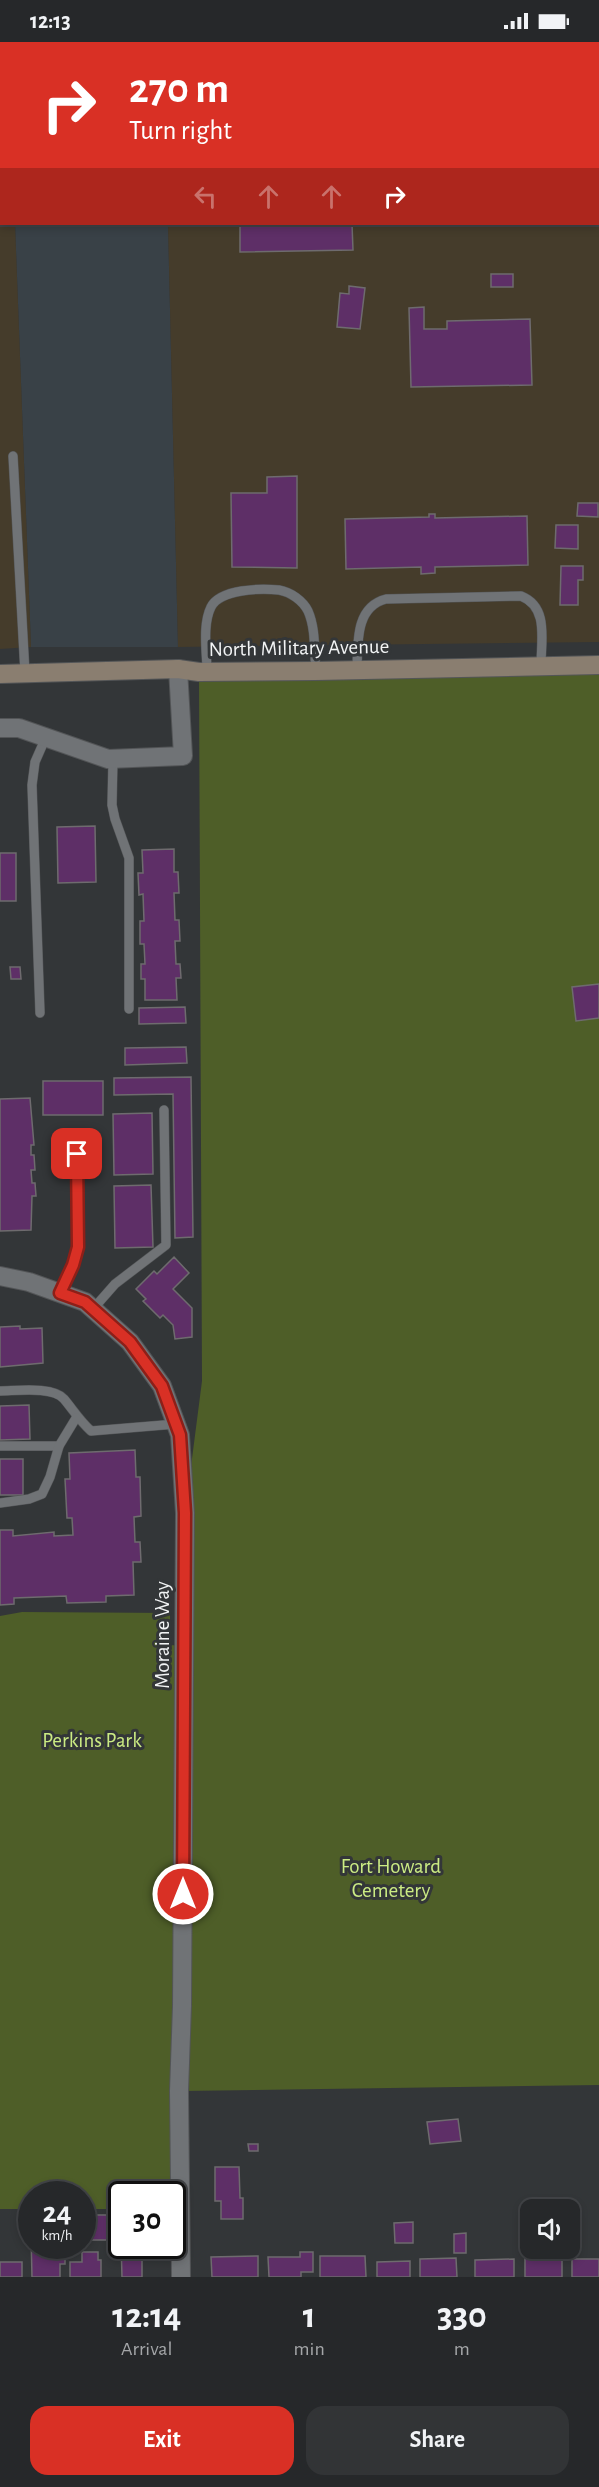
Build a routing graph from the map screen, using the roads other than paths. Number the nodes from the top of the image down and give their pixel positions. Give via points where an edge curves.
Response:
1 (13, 456) dead end
2 (599, 665) edge
3 (541, 666) junction
4 (178, 669) junction
5 (357, 669) junction
6 (316, 671) junction
7 (207, 672) junction
8 (25, 673) junction
9 (0, 674) edge
10 (0, 728) edge
11 (45, 737) junction
12 (113, 759) junction
13 (129, 1009) dead end
14 (40, 1013) dead end
15 (164, 1110) dead end
16 (76, 1134) dead end
17 (0, 1276) edge
18 (60, 1293) junction
19 (93, 1309) junction
20 (0, 1391) edge
21 (76, 1418) junction
22 (176, 1424) junction
23 (0, 1446) edge
24 (59, 1446) junction
25 (0, 1503) edge
26 (180, 2277) edge

1 - 8 lane
2 - 3 main road, North Military Avenue
3 - 5 main road, North Military Avenue
3 - 5 lane via 541,617 532,600 521,596 377,601 362,619
4 - 7 main road, North Military Avenue
4 - 8 main road, North Military Avenue
4 - 12 street via 183,756
5 - 6 main road, North Military Avenue
6 - 7 main road, North Military Avenue
6 - 7 lane via 308,611 298,598 280,590 220,596 211,607 207,622
8 - 9 main road, North Military Avenue
10 - 11 street via 19,728
11 - 12 street
11 - 14 lane via 35,762 32,785
12 - 13 lane via 112,805 129,858
15 - 19 lane via 166,1245 115,1284
16 - 18 lane via 78,1247
17 - 18 street, Moraine Way
18 - 19 street, Moraine Way
19 - 22 street, Moraine Way via 130,1342 162,1386
20 - 21 lane via 53,1393 62,1397
21 - 22 lane via 91,1431
21 - 24 lane
22 - 26 street, Moraine Way via 185,1513
23 - 24 lane
24 - 25 lane via 42,1494

